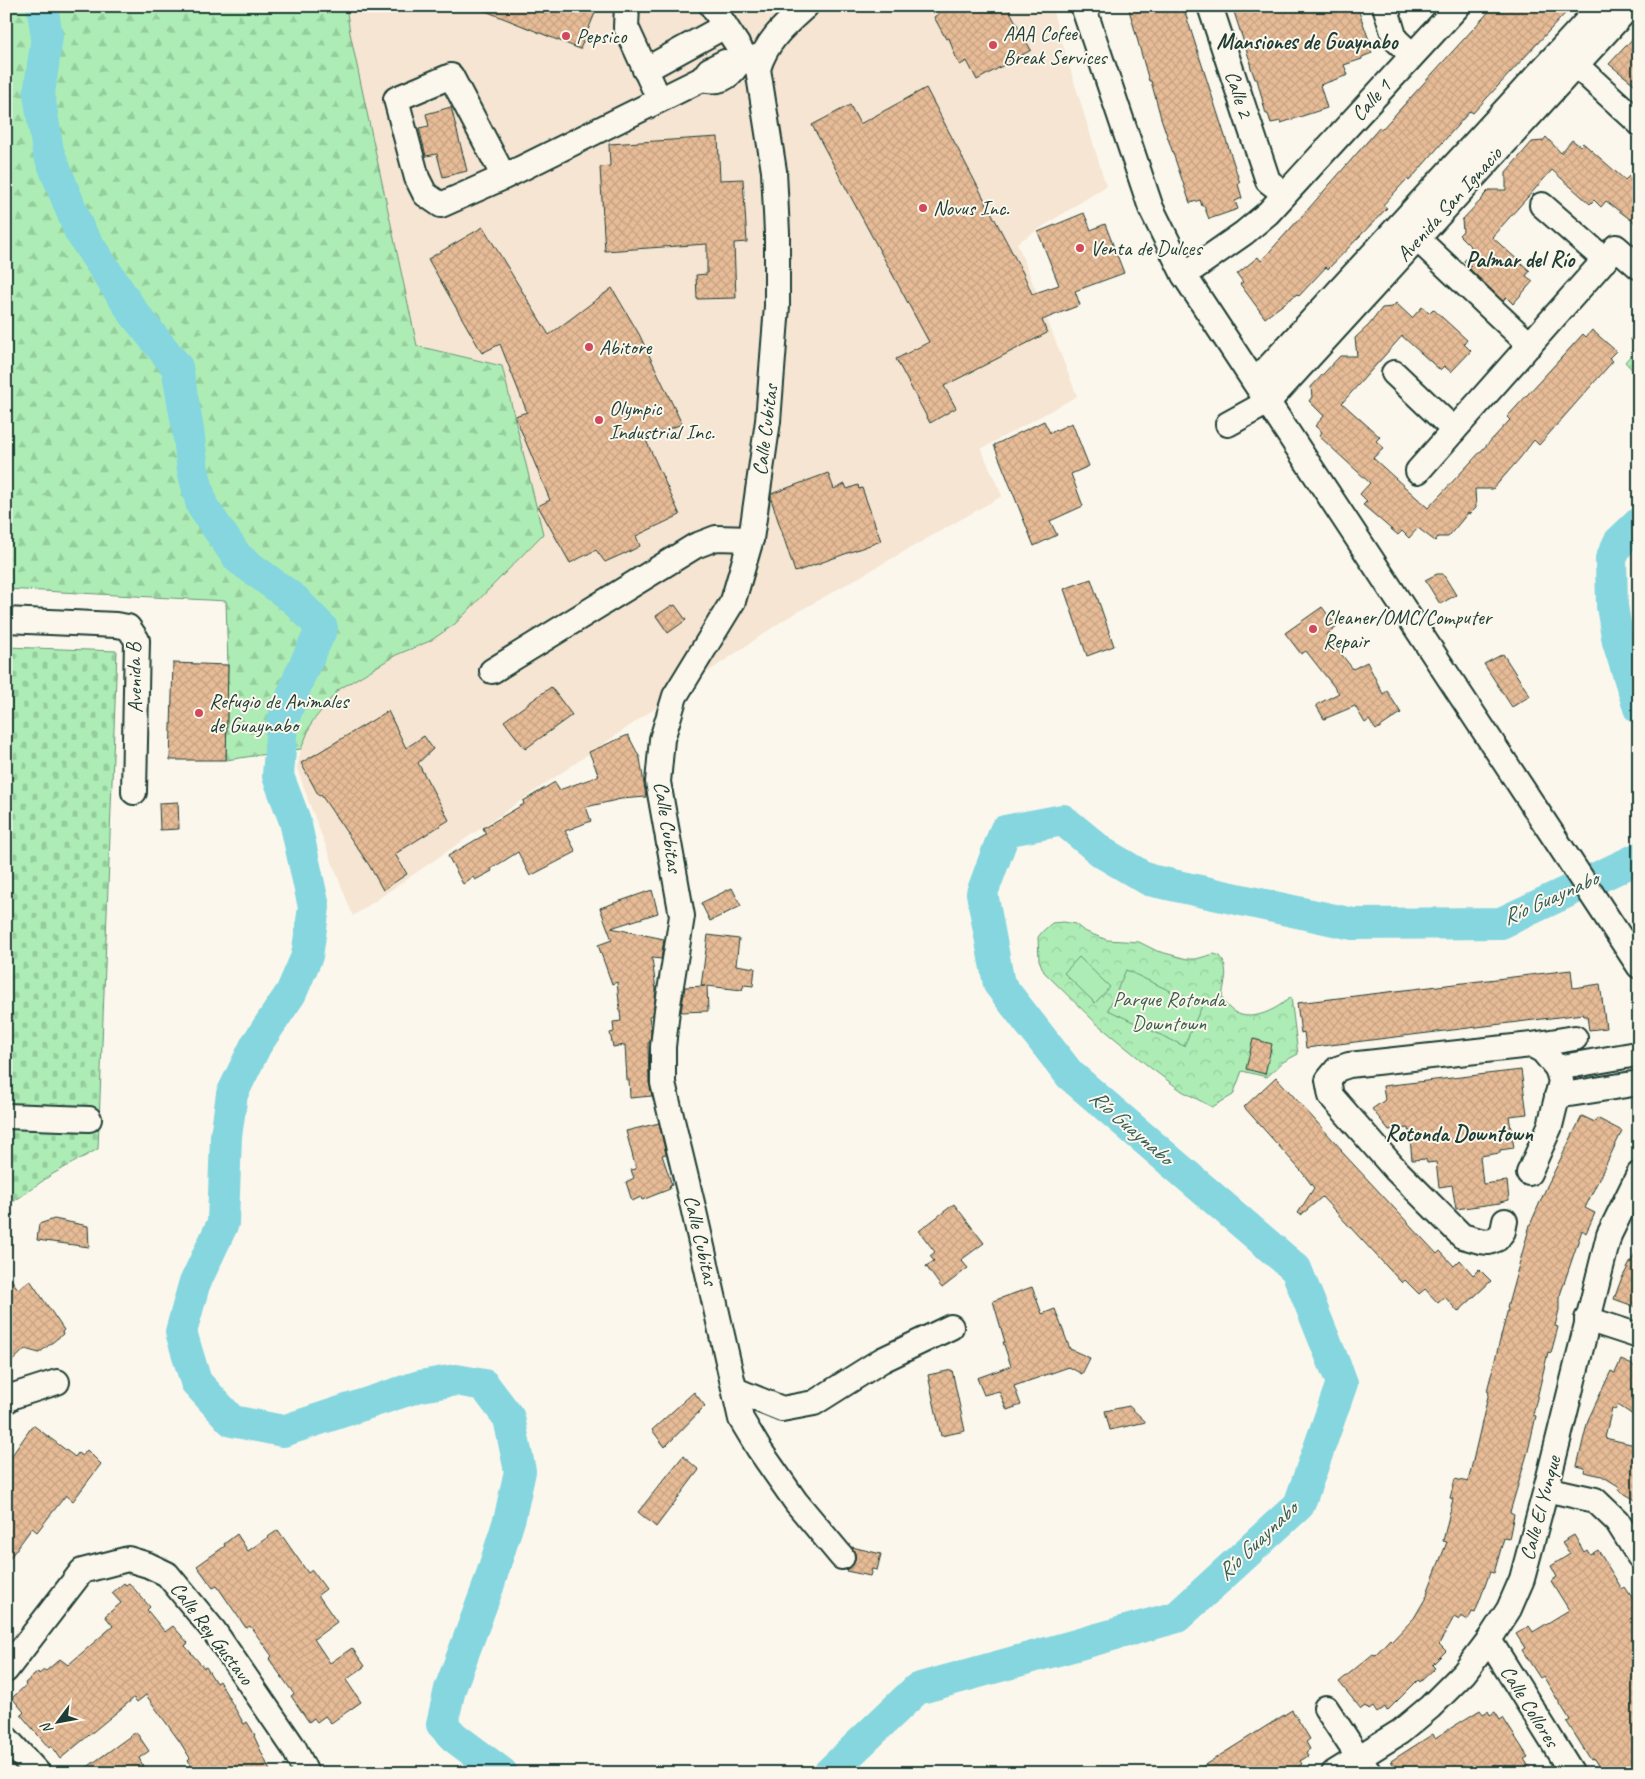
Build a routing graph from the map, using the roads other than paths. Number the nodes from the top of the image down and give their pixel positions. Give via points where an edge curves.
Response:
1 (627, 6) edge
2 (1083, 6) edge
3 (1210, 6) edge
4 (1385, 6) edge
5 (1458, 6) edge
6 (1601, 6) edge
7 (1630, 6) edge
8 (793, 11) edge
9 (718, 16) edge
10 (1412, 55) junction
11 (749, 60) junction
12 (1576, 65) junction
13 (645, 70) junction
14 (659, 99) junction
15 (1639, 123) edge
16 (504, 177) junction
17 (1276, 188) junction
18 (1542, 205) dead end
19 (1409, 231) junction
20 (1605, 260) junction
21 (1639, 267) edge
22 (1184, 275) junction
23 (1530, 345) junction
24 (1394, 372) dead end
25 (1255, 382) junction
26 (1268, 402) junction
27 (1228, 424) dead end
28 (1454, 430) junction
29 (1418, 470) dead end
30 (751, 539) junction
31 (6, 620) edge
32 (492, 671) dead end
33 (134, 792) dead end
34 (1639, 966) edge
35 (1575, 1038) dead end
36 (1532, 1045) junction
37 (1638, 1057) edge
38 (1559, 1082) junction
39 (1639, 1083) edge
40 (6, 1116) edge
41 (89, 1120) dead end
42 (1529, 1172) dead end
43 (1639, 1174) edge
44 (1505, 1221) dead end
45 (1587, 1319) junction
46 (951, 1327) dead end
47 (1639, 1336) edge
48 (57, 1382) dead end
49 (735, 1390) junction
50 (6, 1401) edge
51 (1546, 1488) junction
52 (1639, 1556) edge
53 (842, 1557) dead end
54 (1489, 1640) junction
55 (6, 1670) edge
56 (1326, 1708) dead end
57 (6, 1738) edge
58 (1364, 1765) edge
59 (38, 1773) edge
60 (306, 1773) edge
61 (1334, 1773) edge
62 (1572, 1773) edge

1 - 13 street via 626,27
2 - 22 street via 1151,208
3 - 17 street, Calle 2
4 - 10 street via 1395,39
5 - 10 street, Calle 1
6 - 19 street, Avenida San Ignacio
7 - 12 street, Avenida San Ignacio
8 - 11 street
9 - 11 street
9 - 13 street
10 - 17 street, Calle 1
11 - 14 street via 725,62 702,79
11 - 30 street, Calle Cubitas via 758,69 774,171 777,233 777,306 768,421
12 - 15 street
12 - 19 street, Avenida San Ignacio
13 - 14 street
14 - 16 street
16 - 16 street via 451,76 396,99 417,178 425,194 441,205
17 - 22 street, Calle 1 via 1268,213
18 - 20 street
19 - 23 street
19 - 25 street, Avenida San Ignacio
19 - 26 street, Avenida San Ignacio
20 - 21 street via 1616,247
20 - 23 street
22 - 25 street
23 - 28 street
24 - 28 street
25 - 26 street
26 - 27 street, Avenida San Ignacio
26 - 34 street
28 - 29 street
30 - 32 street via 716,538 695,546
30 - 49 street, Calle Cubitas via 733,600 675,696 662,739 658,782 682,916 667,1010 663,1083
31 - 33 street, Avenida B via 128,627 137,640
35 - 36 street
36 - 38 street via 1542,1051
36 - 44 street via 1349,1065 1337,1069 1328,1080 1331,1096 1395,1169 1462,1236 1480,1241 1497,1240
37 - 38 street
38 - 39 street
38 - 42 street via 1550,1126
40 - 41 street
43 - 45 street, Calle El Yunque via 1609,1235
45 - 47 street
45 - 51 street, Calle El Yunque
46 - 49 street via 882,1360 814,1403 782,1409
48 - 50 street
49 - 53 street, Calle Cubitas via 741,1420 759,1449 796,1502
51 - 52 street via 1595,1500 1617,1521
51 - 54 street, Calle El Yunque via 1522,1579 1509,1610
54 - 58 street, Calle El Yunque via 1430,1707
54 - 62 street, Calle Collores
55 - 60 street, Calle Rey Gustavo via 82,1571 128,1559 148,1564 167,1574 214,1631 284,1732
56 - 58 street
57 - 59 street
58 - 61 street, Calle El Yunque

